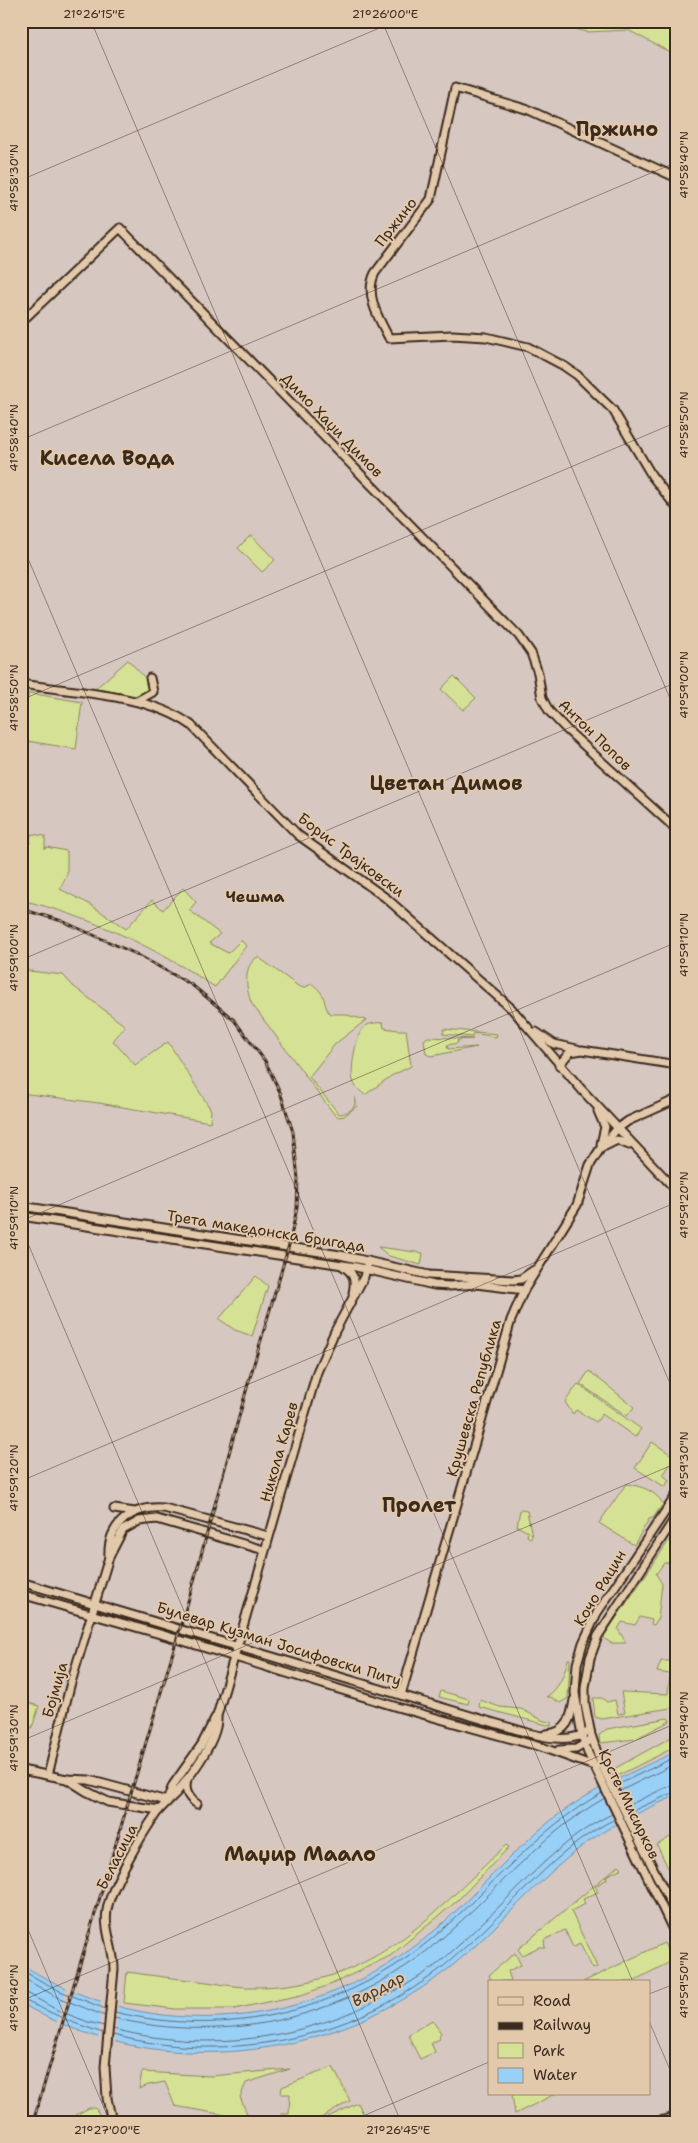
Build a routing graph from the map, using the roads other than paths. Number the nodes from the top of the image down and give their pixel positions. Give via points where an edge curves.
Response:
1 (677, 178) edge
2 (21, 322) edge
3 (677, 508) edge
4 (524, 641) joint
5 (150, 678) dead end
6 (21, 684) edge
7 (137, 701) junction
8 (677, 830) edge
9 (531, 1029) junction
10 (582, 1050) junction
11 (560, 1065) junction
12 (677, 1065) edge
13 (677, 1099) edge
14 (591, 1100) junction
15 (617, 1129) junction
16 (639, 1152) junction
17 (597, 1153) junction
18 (677, 1191) edge
19 (21, 1206) edge
20 (21, 1216) edge
21 (368, 1261) junction
22 (340, 1265) junction
23 (540, 1265) junction
24 (367, 1269) junction
25 (506, 1284) junction
26 (524, 1290) junction
27 (352, 1297) junction
28 (519, 1301) junction
29 (677, 1494) edge
30 (114, 1509) dead end
31 (135, 1512) junction
32 (677, 1515) edge
33 (266, 1536) junction
34 (261, 1549) junction
35 (109, 1557) junction
36 (21, 1582) edge
37 (21, 1594) edge
38 (95, 1603) junction
39 (92, 1614) junction
40 (237, 1647) junction
41 (234, 1658) junction
42 (575, 1693) junction
43 (401, 1695) junction
44 (217, 1716) junction
45 (528, 1733) junction
46 (587, 1737) junction
47 (541, 1747) junction
48 (598, 1765) junction
49 (21, 1770) edge
50 (48, 1775) junction
51 (188, 1778) junction
52 (67, 1779) junction
53 (166, 1801) junction
54 (197, 1804) dead end
55 (159, 1810) junction
56 (634, 1838) junction
57 (677, 1916) edge
58 (677, 1938) edge
59 (677, 2116) edge
60 (112, 2118) edge
61 (657, 2122) edge

1 - 3 street, Пржино via 529,110 456,88 431,199 380,265 371,280 370,289 389,338 486,337 528,347 564,366 613,410 652,476
2 - 4 street, Димо Хаџи Димов via 120,228
4 - 8 street, Антон Попов via 536,668 542,698 550,711
5 - 7 street via 153,692
6 - 7 street, Борис Трајковски
7 - 9 street, Борис Трајковски via 176,714 191,725 298,835 386,898
9 - 10 street via 559,1045
9 - 11 street, Борис Трајковски
10 - 11 street via 570,1052
10 - 12 street
11 - 14 street, Борис Трајковски
13 - 15 street, Крушевска Република via 633,1118
14 - 15 street
14 - 17 street via 605,1127
15 - 16 street
15 - 17 street, Крушевска Република
16 - 17 street via 617,1140
16 - 18 street
17 - 23 street, Крушевска Република via 577,1206
19 - 21 street, Трета македонска бригада
20 - 22 street, Трета македонска бригада
21 - 24 street, Никола Карев
21 - 25 street, Трета македонска бригада via 429,1275
22 - 24 street, Трета македонска бригада
22 - 27 street via 354,1278
23 - 25 street, Трета македонска бригада via 524,1277
23 - 26 street, Крушевска Република
24 - 25 street, Трета македонска бригада via 441,1286
24 - 27 street, Никола Карев
25 - 26 street, Трета македонска бригада
25 - 28 street
26 - 28 street, Крушевска Република
27 - 33 street, Никола Карев via 317,1372
28 - 43 street, Крушевска Република
29 - 42 street, Кочо Рацин via 590,1625 577,1664
30 - 31 street
31 - 33 street via 164,1508
31 - 35 street via 115,1527
32 - 46 street, Кочо Рацин via 598,1636 585,1688
33 - 34 street, Никола Карев
34 - 35 street via 157,1519 147,1519 123,1530
34 - 40 street, Никола Карев
35 - 38 street, Бојмија
36 - 38 street, Булевар Кузман Јосифовски Питу
37 - 39 street, Булевар Кузман Јосифовски Питу
38 - 39 street, Бојмија
38 - 40 street, Булевар Кузман Јосифовски Питу
39 - 41 street, Булевар Кузман Јосифовски Питу
39 - 50 street, Бојмија via 63,1710
40 - 41 street, Никола Карев
40 - 43 street, Булевар Кузман Јосифовски Питу
41 - 44 street, Беласица
41 - 47 street, Булевар Кузман Јосифовски Питу
42 - 45 street, Булевар Кузман Јосифовски Питу via 571,1716 563,1729 550,1734
42 - 46 street, Кочо Рацин
43 - 45 street, Булевар Кузман Јосифовски Питу
44 - 51 street, Беласица via 209,1745
44 - 53 street, Беласица
45 - 46 street, Булевар Кузман Јосифовски Питу via 560,1739
46 - 47 street, Булевар Кузман Јосифовски Питу via 567,1750
46 - 48 street, Крсте Мисирков
46 - 48 street, Крсте Мисирков via 595,1750
47 - 48 street, Булевар Кузман Јосифовски Питу
48 - 56 street, Крсте Мисирков
49 - 50 street
50 - 52 street
51 - 53 street, Беласица
51 - 54 street via 186,1791
52 - 53 street via 89,1780
52 - 55 street via 108,1802
53 - 55 street, Беласица
55 - 60 street, Беласица via 134,1850 108,1905 106,1928 114,1960 105,2067
56 - 57 street, Крсте Мисирков
56 - 58 street, Крсте Мисирков
59 - 61 street

